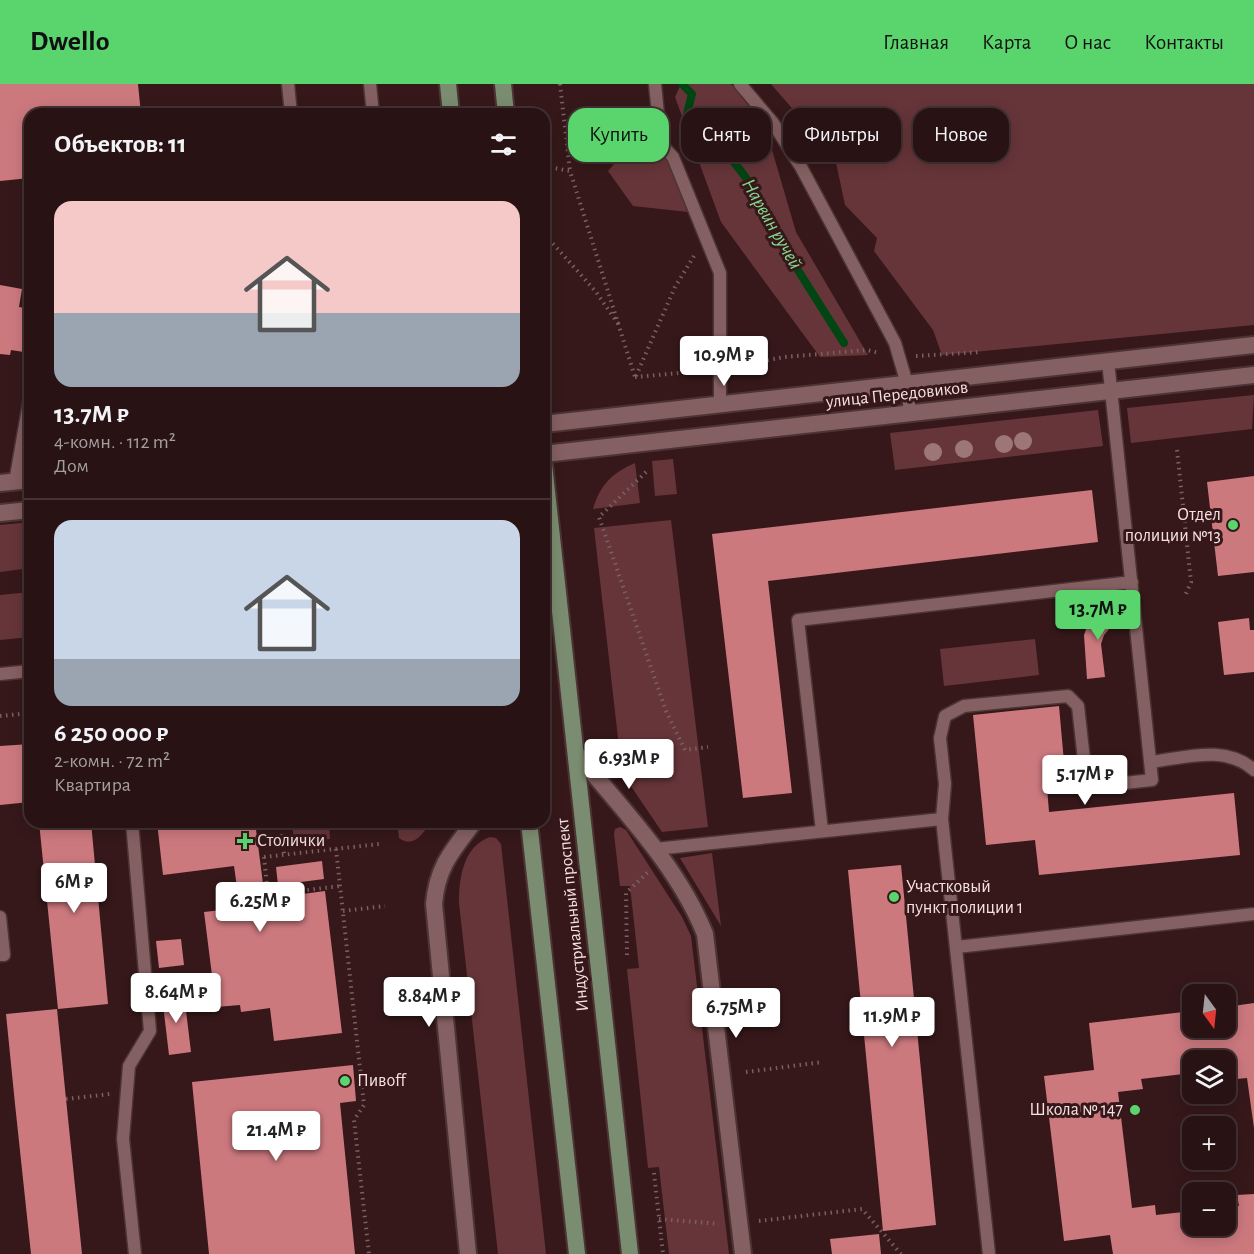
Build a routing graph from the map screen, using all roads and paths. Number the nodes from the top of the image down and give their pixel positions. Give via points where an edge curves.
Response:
1 (288, 84) edge
2 (370, 84) edge
3 (448, 84) edge
4 (503, 84) edge
5 (560, 84) edge
6 (655, 84) edge
7 (740, 84) edge
8 (290, 108) edge
9 (372, 108) edge
10 (450, 108) edge
11 (505, 108) edge
12 (550, 167) edge
13 (570, 171) junction
14 (706, 236) junction
15 (550, 240) edge
16 (621, 328) junction
17 (1254, 345) edge
18 (984, 351) dead end
19 (899, 357) junction
20 (1108, 361) junction
21 (720, 369) junction
22 (1254, 375) edge
23 (635, 377) junction
24 (907, 384) junction
25 (1111, 391) junction
26 (720, 405) junction
27 (910, 413) junction
28 (550, 423) edge
29 (24, 431) edge
30 (1177, 450) dead end
31 (550, 453) edge
32 (646, 472) dead end
33 (15, 482) edge
34 (24, 511) edge
35 (0, 513) edge
36 (550, 518) edge
37 (1132, 582) junction
38 (1185, 596) dead end
39 (24, 672) edge
40 (0, 674) edge
41 (24, 714) edge
42 (0, 716) edge
43 (708, 747) dead end
44 (576, 753) junction
45 (1150, 762) junction
46 (1254, 770) edge
47 (942, 819) junction
48 (133, 828) edge
49 (280, 828) edge
50 (470, 828) edge
51 (530, 828) edge
52 (822, 831) junction
53 (379, 844) dead end
54 (336, 849) junction
55 (655, 849) junction
56 (282, 851) junction
57 (340, 886) junction
58 (385, 906) dead end
59 (343, 911) junction
60 (1254, 914) edge
61 (0, 917) edge
62 (957, 947) junction
63 (0, 955) edge
64 (627, 955) dead end
65 (823, 1062) dead end
66 (746, 1072) dead end
67 (126, 1092) junction
68 (66, 1099) dead end
69 (654, 1173) dead end
70 (659, 1219) junction
71 (763, 1220) dead end
72 (723, 1224) dead end
73 (135, 1254) edge
74 (369, 1254) edge
75 (468, 1254) edge
76 (577, 1254) edge
77 (630, 1254) edge
78 (663, 1254) edge
79 (742, 1254) edge
80 (901, 1254) edge
81 (989, 1254) edge

1 - 8 lane
2 - 9 lane
3 - 10 main road
4 - 11 main road
5 - 13 path
6 - 14 lane via 661,144 673,157
7 - 19 lane via 773,123 801,166
12 - 13 path
13 - 16 path
14 - 21 lane via 720,273
14 - 23 path via 675,287
15 - 16 path via 596,292
16 - 23 path
17 - 20 street, улица Передовиков
18 - 19 path
19 - 21 path via 867,350 784,357
19 - 24 lane
20 - 24 street, улица Передовиков
20 - 25 lane
21 - 23 path
21 - 26 lane
22 - 25 street, улица Передовиков
24 - 26 street, улица Передовиков
24 - 27 lane
25 - 27 street, улица Передовиков
25 - 37 lane
26 - 28 street, улица Передовиков
27 - 31 street, улица Передовиков
29 - 33 lane
30 - 38 path via 1191,582
32 - 43 path via 599,517 666,711 685,750
34 - 35 street
36 - 44 main road, Индустриальный проспект
37 - 45 lane
37 - 52 lane via 798,620
39 - 40 lane
41 - 42 path
44 - 55 street
44 - 77 main road, Индустриальный проспект
45 - 46 lane via 1223,754 1243,760
45 - 47 lane via 1152,780 1087,787 1078,706 1068,696 964,706 945,716 940,738 945,784
47 - 52 lane
47 - 62 lane
48 - 67 lane via 150,1031 129,1066
49 - 56 path
50 - 75 street via 444,862 434,904
51 - 76 main road, Индустриальный проспект
52 - 55 lane
53 - 54 path
54 - 56 path
54 - 57 path
55 - 64 path via 651,869 626,893
55 - 79 street via 698,916 705,934
56 - 57 path via 264,856 268,895
57 - 59 path
58 - 59 path
59 - 74 path via 364,1106 354,1120
60 - 62 lane
61 - 63 lane via 4,955
62 - 81 lane
65 - 66 path
67 - 68 path
67 - 73 lane via 123,1139
69 - 70 path
70 - 72 path
70 - 78 path
71 - 80 path via 862,1209

